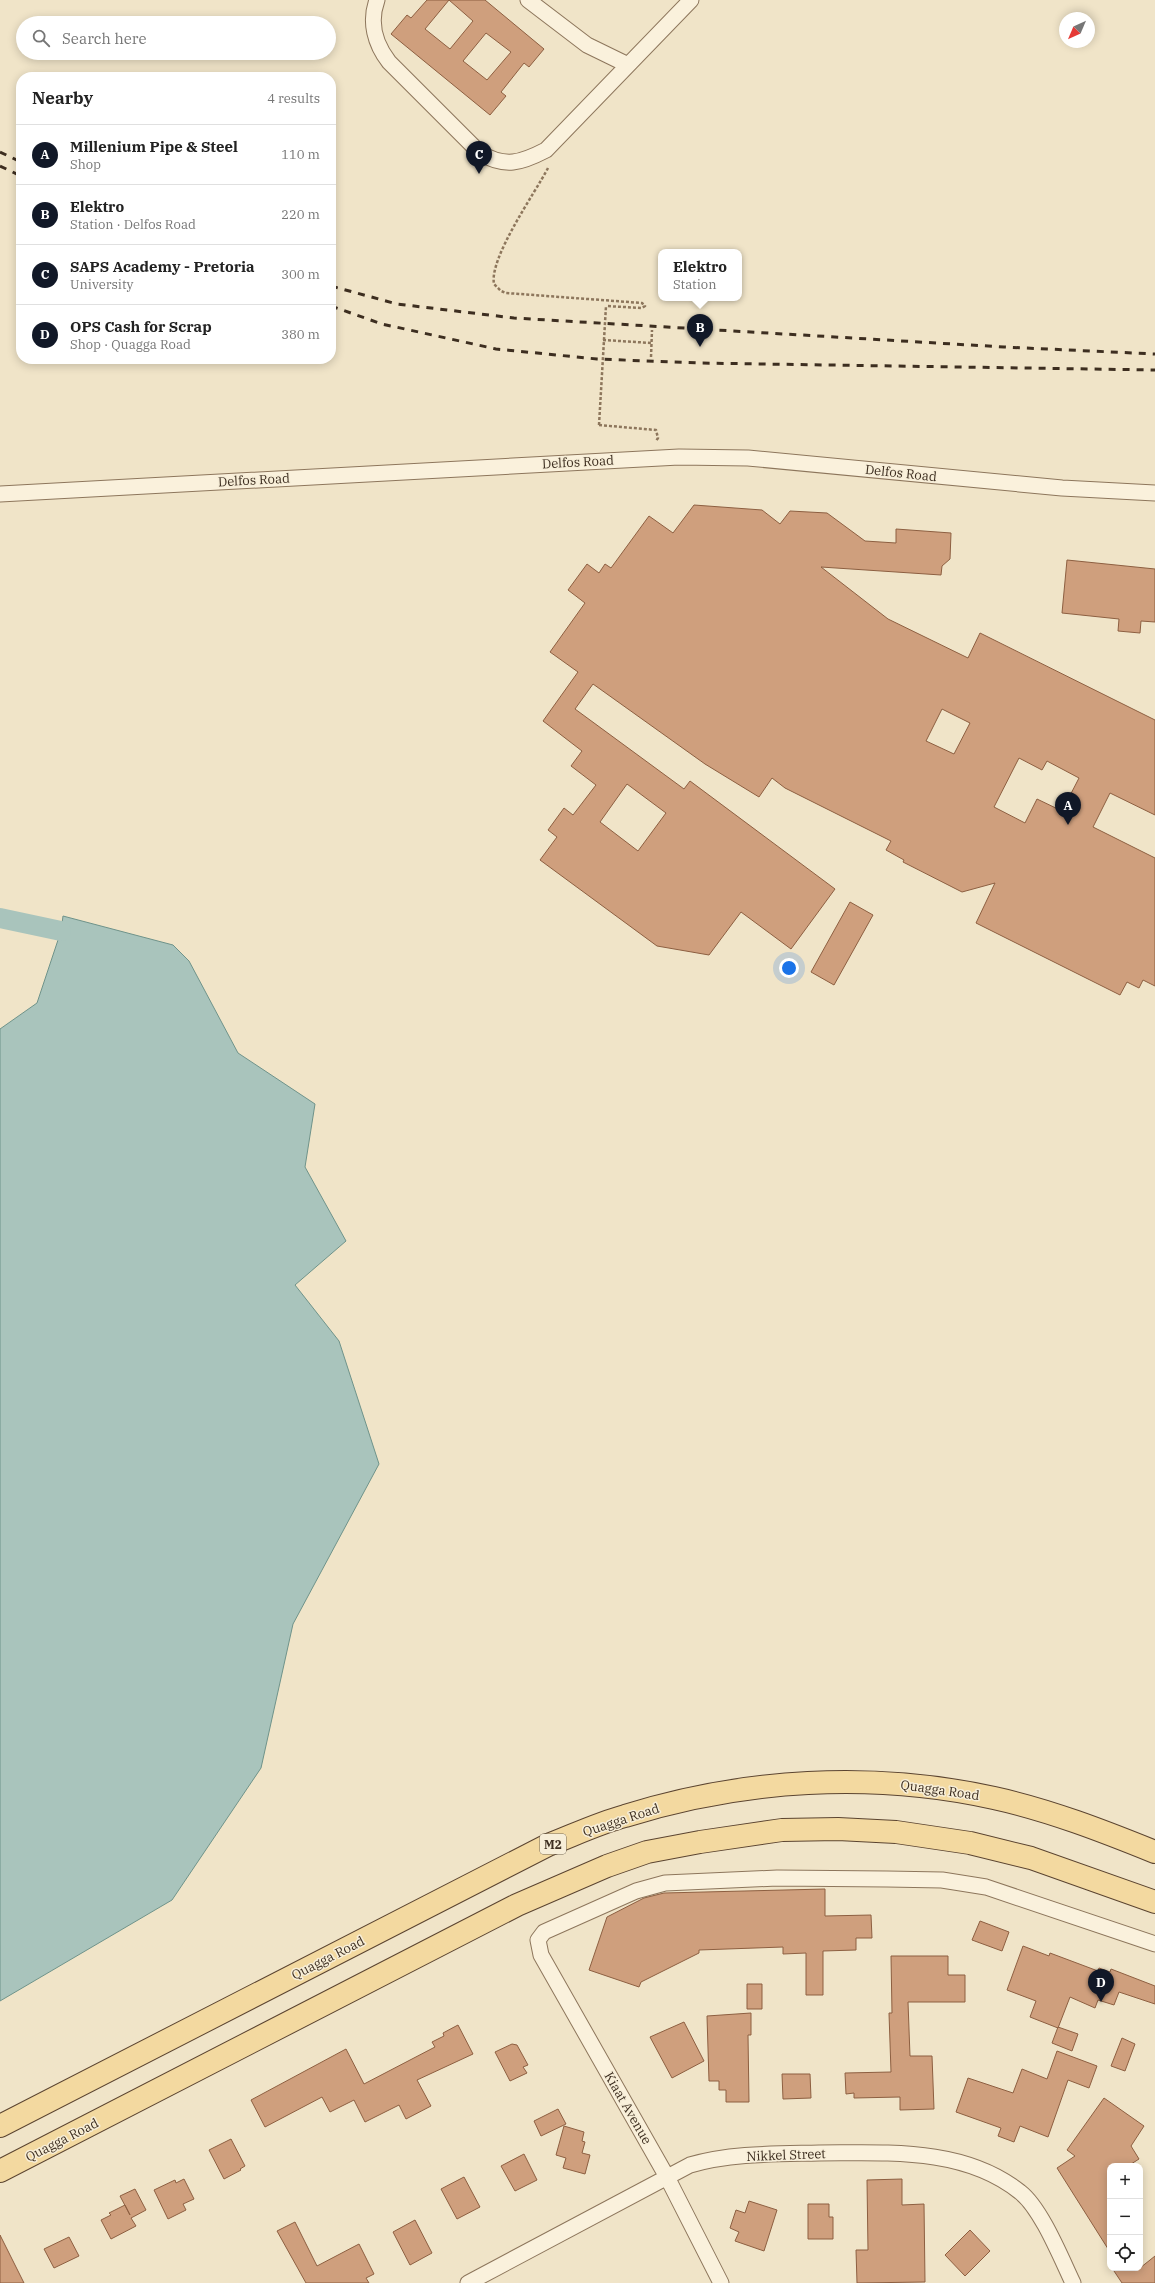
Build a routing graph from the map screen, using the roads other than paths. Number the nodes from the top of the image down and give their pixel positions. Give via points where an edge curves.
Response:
1 (377, 0) edge
2 (528, 0) edge
3 (691, 0) edge
4 (628, 65) junction
5 (1155, 493) edge
6 (0, 494) edge
7 (1149, 1846) edge
8 (1155, 1902) edge
9 (1155, 1944) edge
10 (0, 2126) edge
11 (0, 2171) edge
12 (667, 2177) junction
13 (468, 2283) edge
14 (721, 2283) edge
15 (1073, 2283) edge

1 - 4 street via 373,21 375,38 382,54 467,142 480,153 498,162 528,159 546,150
2 - 4 street via 597,52
3 - 4 street
5 - 6 street, Delfos Road via 1062,488 748,458 679,457
7 - 10 main road, Quagga Road / M2 via 1044,1811 994,1798 886,1783 797,1783 742,1788 691,1799 624,1816 548,1845
8 - 11 main road, Quagga Road via 1030,1858 970,1843 896,1832 782,1830 647,1852 607,1866 517,1905
9 - 12 street, Kiaat Avenue via 986,1887 942,1880 887,1879 777,1878 665,1883 636,1891 541,1934 538,1945 541,1955
12 - 13 street, Nikkel Street
12 - 14 street, Kiaat Avenue
12 - 15 street, Nikkel Street via 702,2162 758,2154 904,2153 982,2169 1025,2196 1038,2214

